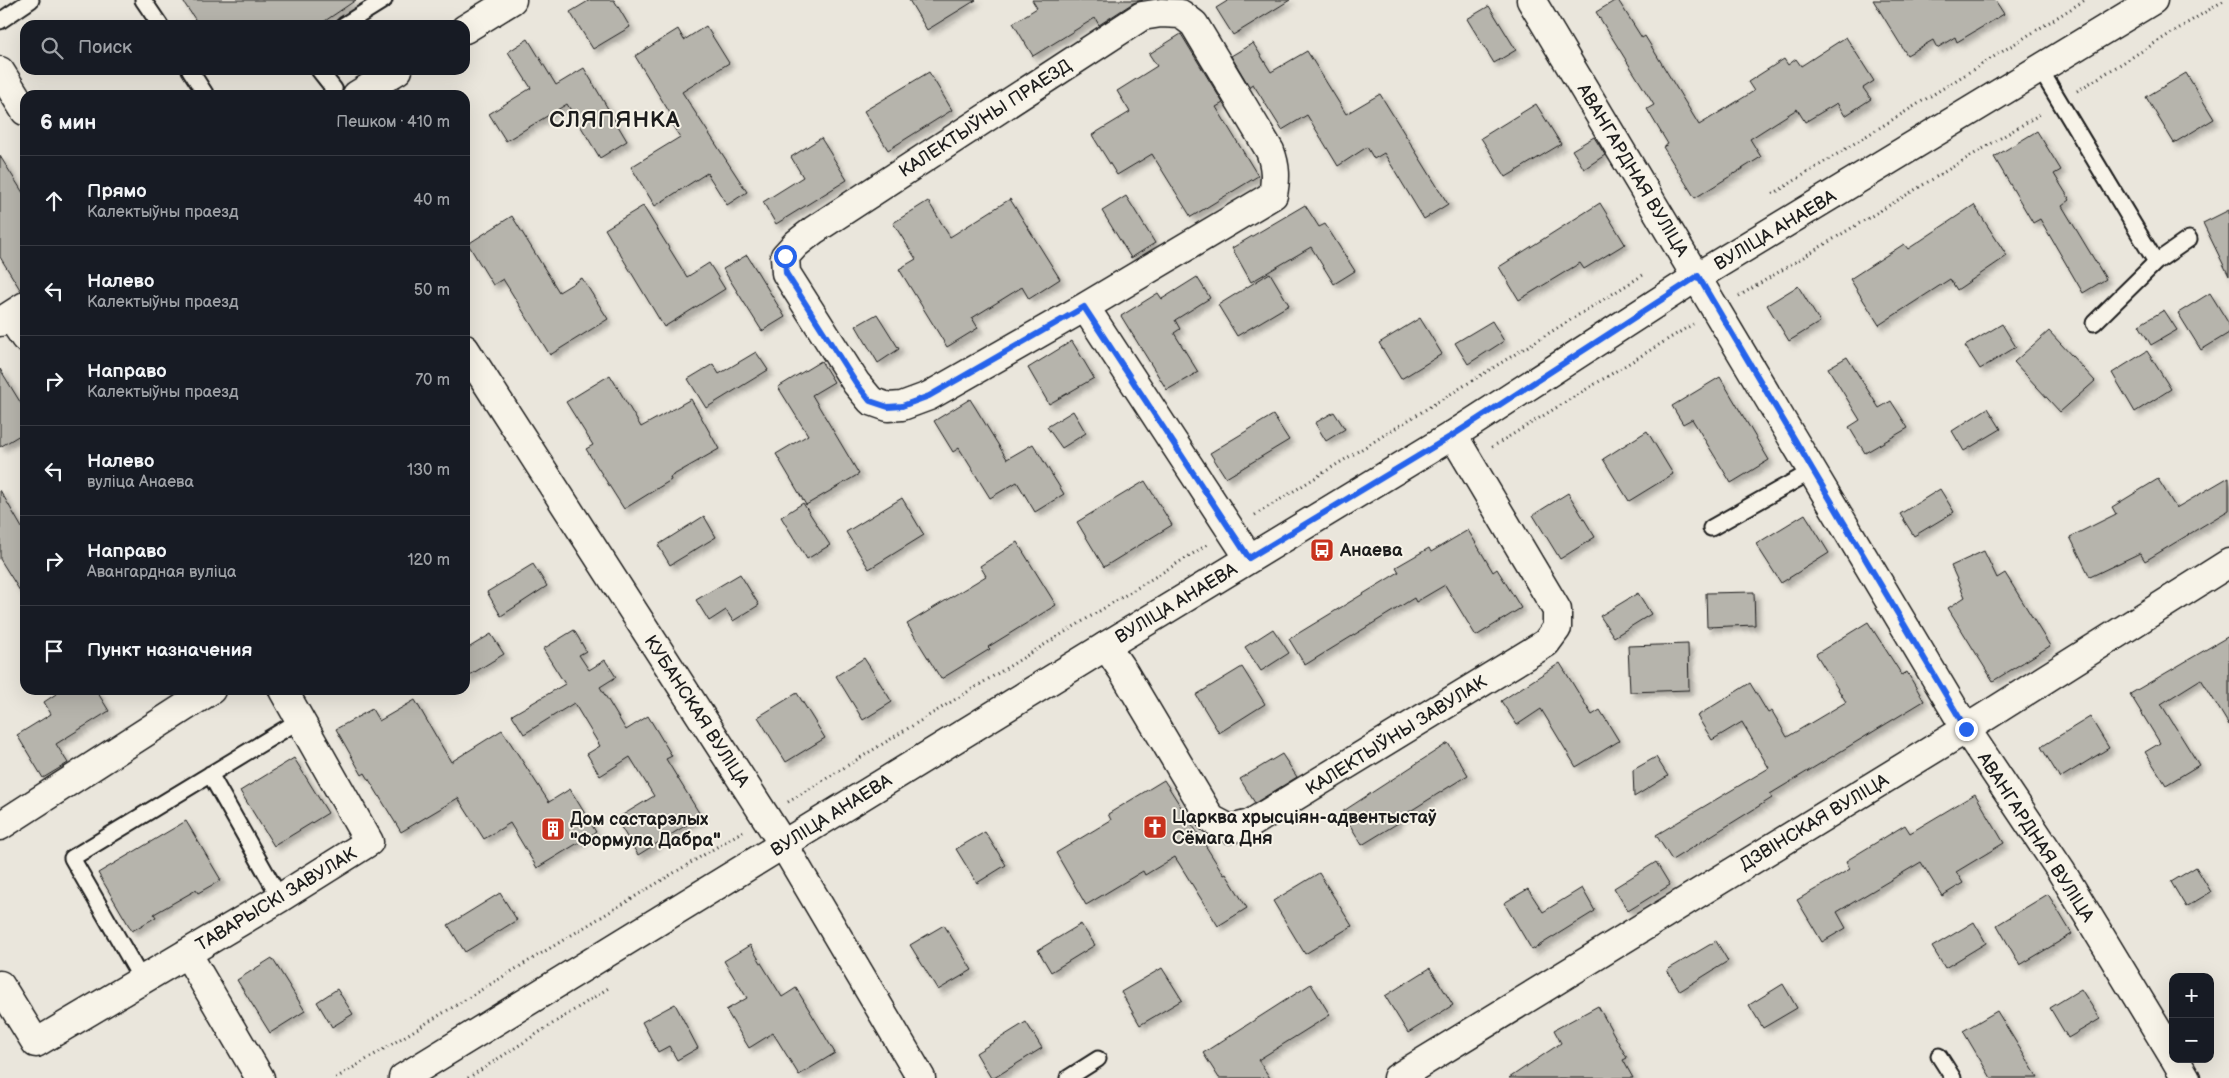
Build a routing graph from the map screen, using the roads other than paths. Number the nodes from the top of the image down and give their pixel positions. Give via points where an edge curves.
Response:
1 (31, 0) edge
2 (143, 0) edge
3 (384, 0) edge
4 (512, 0) edge
5 (1531, 0) edge
6 (2153, 0) edge
7 (1167, 7) edge
8 (157, 20) edge
9 (352, 20) edge
10 (0, 21) edge
11 (470, 26) edge
12 (2040, 69) junction
13 (0, 72) edge
14 (193, 75) edge
15 (324, 75) edge
16 (390, 75) edge
17 (203, 90) edge
18 (333, 90) edge
19 (366, 90) edge
20 (20, 103) edge
21 (2189, 238) dead end
22 (2156, 262) junction
23 (1698, 276) junction
24 (1084, 307) junction
25 (12, 315) edge
26 (2094, 323) dead end
27 (20, 329) edge
28 (470, 357) edge
29 (1453, 435) junction
30 (1812, 471) junction
31 (1711, 528) dead end
32 (1249, 558) junction
33 (2229, 564) edge
34 (1106, 646) junction
35 (203, 695) edge
36 (286, 695) edge
37 (300, 720) junction
38 (1966, 729) junction
39 (210, 774) junction
40 (0, 826) edge
41 (783, 844) junction
42 (280, 898) junction
43 (188, 953) junction
44 (142, 980) junction
45 (0, 985) edge
46 (2169, 1050) edge
47 (1939, 1056) dead end
48 (1098, 1059) dead end
49 (2177, 1063) edge
50 (260, 1078) edge
51 (403, 1078) edge
52 (921, 1078) edge
53 (1068, 1078) edge
54 (1397, 1078) edge
55 (1953, 1078) edge
56 (2186, 1078) edge

1 - 10 lane
2 - 8 lane
3 - 9 lane
4 - 11 street
5 - 23 street, АВАНГАРДНАЯ ВУЛІЦА
6 - 12 street, ВУЛІЦА АНАЕВА
7 - 24 street, КАЛЕКТЫЎНЫ ПРАЕЗД via 1194,24 1270,151 1276,178 1273,195
7 - 24 street, КАЛЕКТЫЎНЫ ПРАЕЗД via 1142,16 814,230 785,256 786,273 856,383 870,401 888,407 902,406 929,396
12 - 22 lane
12 - 23 street, ВУЛІЦА АНАЕВА
13 - 20 street
14 - 17 lane
15 - 18 lane
16 - 19 street
21 - 22 lane
22 - 26 lane
23 - 29 street, ВУЛІЦА АНАЕВА
23 - 30 street, АВАНГАРДНАЯ ВУЛІЦА
24 - 32 street
25 - 27 street
28 - 41 street, КУБАНСКАЯ ВУЛІЦА
29 - 32 street, ВУЛІЦА АНАЕВА
29 - 34 street, КАЛЕКТЫЎНЫ ЗАВУЛАК via 1557,610 1557,628 1546,643 1250,824 1230,829 1211,819
30 - 31 lane
30 - 38 street, АВАНГАРДНАЯ ВУЛІЦА
32 - 34 street, ВУЛІЦА АНАЕВА
33 - 38 street, ДЗВІНСКАЯ ВУЛІЦА
34 - 41 street, ВУЛІЦА АНАЕВА
35 - 40 street
36 - 37 street, ТАВАРЫСКІ ЗАВУЛАК
37 - 39 lane
37 - 42 street, ТАВАРЫСКІ ЗАВУЛАК via 369,842
38 - 46 street, АВАНГАРДНАЯ ВУЛІЦА via 2061,871
38 - 54 street, ДЗВІНСКАЯ ВУЛІЦА
39 - 42 lane
39 - 44 lane via 72,858
41 - 51 street, ВУЛІЦА АНАЕВА
41 - 52 street, КУБАНСКАЯ ВУЛІЦА
42 - 43 street, ТАВАРЫСКІ ЗАВУЛАК
43 - 44 street, ТАВАРЫСКІ ЗАВУЛАК
43 - 50 street, ТАВАРЫСКІ ЗАВУЛАК
44 - 45 street, ТАВАРЫСКІ ЗАВУЛАК via 36,1043
47 - 55 lane
48 - 53 lane
49 - 56 street, АВАНГАРДНАЯ ВУЛІЦА

